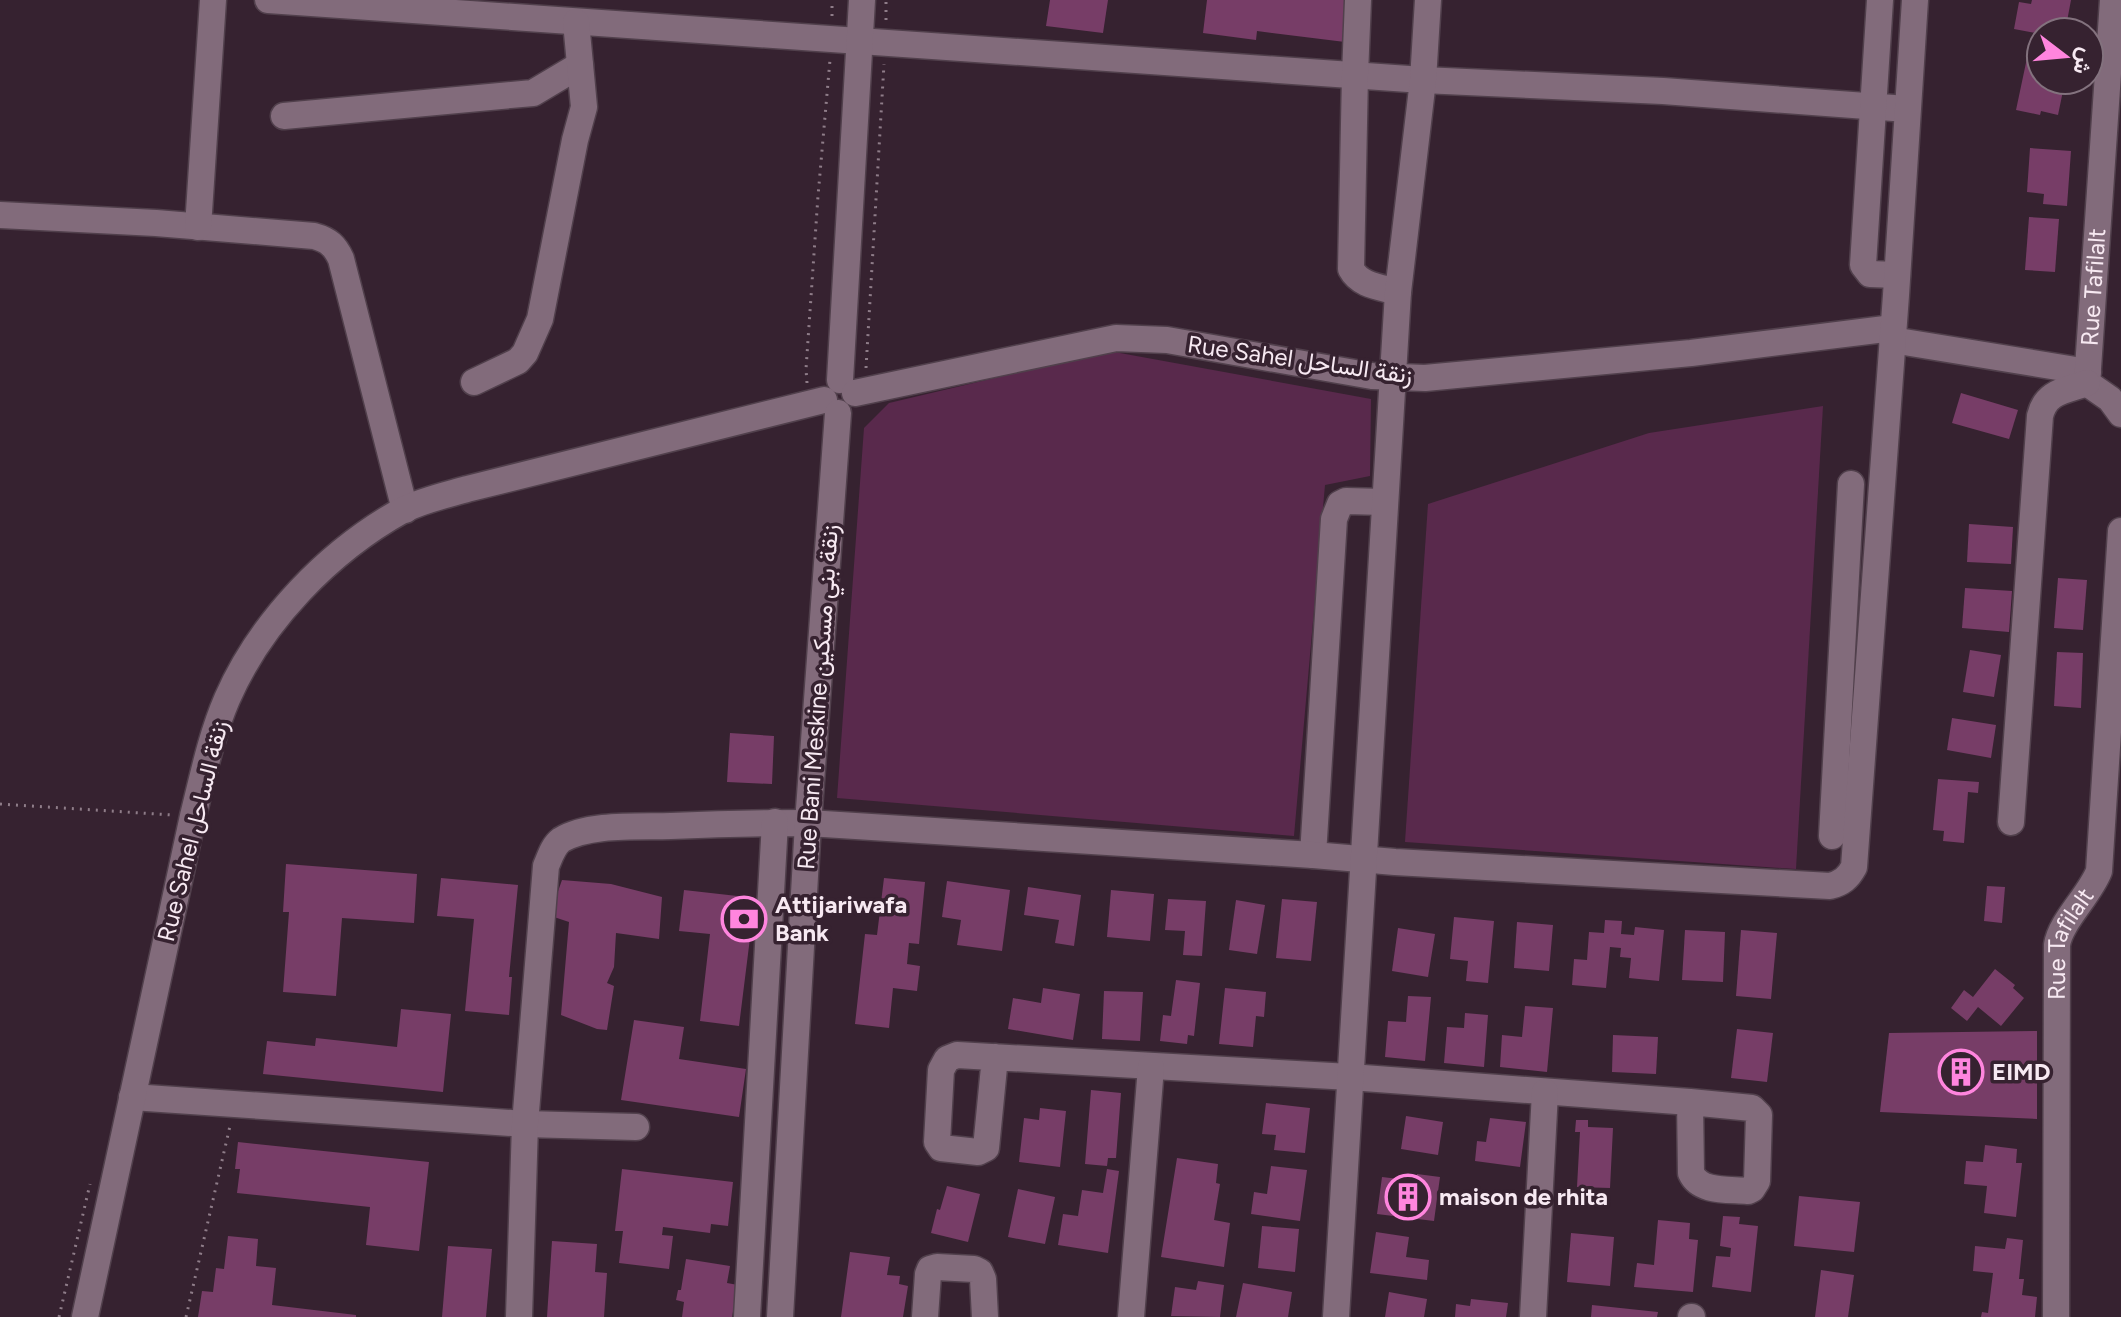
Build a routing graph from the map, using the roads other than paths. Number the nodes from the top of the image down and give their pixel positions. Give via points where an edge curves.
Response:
1 (213, 0) edge
2 (268, 0) edge
3 (862, 0) edge
4 (1358, 0) edge
5 (1428, 0) edge
6 (1880, 0) edge
7 (1915, 0) edge
8 (2113, 0) edge
9 (576, 22) junction
10 (858, 42) junction
11 (580, 65) junction
12 (1355, 75) junction
13 (1423, 80) junction
14 (1873, 106) junction
15 (1907, 109) junction
16 (284, 116) dead end
17 (0, 215) edge
18 (198, 227) junction
19 (1897, 275) junction
20 (1398, 292) junction
21 (1892, 334) junction
22 (1394, 378) junction
23 (2088, 378) junction
24 (474, 382) dead end
25 (839, 396) junction
26 (2121, 414) edge
27 (1851, 484) dead end
28 (1384, 502) junction
29 (405, 510) junction
30 (2121, 531) edge
31 (1844, 630) junction
32 (1871, 631) junction
33 (775, 822) junction
34 (2011, 822) dead end
35 (808, 823) junction
36 (1832, 836) dead end
37 (1313, 855) junction
38 (1364, 860) junction
39 (995, 1057) dead end
40 (1151, 1067) junction
41 (1350, 1077) junction
42 (1545, 1092) junction
43 (132, 1097) junction
44 (1690, 1102) dead end
45 (525, 1124) junction
46 (636, 1127) dead end
47 (85, 1317) edge
48 (519, 1317) edge
49 (747, 1317) edge
50 (780, 1317) edge
51 (925, 1317) edge
52 (985, 1317) edge
53 (1131, 1317) edge
54 (1336, 1317) edge
55 (1533, 1317) edge
56 (2056, 1317) edge

1 - 18 street
2 - 9 street
3 - 10 street, Rue Bani Meskine زنقة بني مسكين
4 - 12 street
5 - 13 street
6 - 14 street
7 - 15 street
8 - 23 street, Rue Tafilalt
9 - 10 street
9 - 11 street
10 - 12 street
10 - 25 street, Rue Bani Meskine زنقة بني مسكين
11 - 16 street via 533,93
11 - 24 street via 584,107 540,319 518,361
12 - 13 street
12 - 20 street via 1351,269 1362,281
13 - 14 street
13 - 20 street
14 - 15 street
14 - 19 street via 1863,265 1870,274
15 - 19 street
17 - 18 street
18 - 29 street via 314,236 335,247
19 - 21 street
20 - 22 street
21 - 22 street, Rue Sahel زنقة الساحل
21 - 23 street, Rue Sahel زنقة الساحل
21 - 32 street
22 - 25 street, Rue Sahel زنقة الساحل via 1167,340 1116,338
22 - 28 street
23 - 26 street
23 - 34 street via 2051,396 2040,416
25 - 29 street, Rue Sahel زنقة الساحل via 467,489
25 - 35 street, Rue Bani Meskine زنقة بني مسكين
27 - 31 street
28 - 37 street via 1346,501 1334,519
28 - 38 street
29 - 43 street, Rue Sahel زنقة الساحل via 332,558 284,608 227,698 193,816
30 - 56 street, Rue Tafilalt via 2099,871 2057,945
31 - 32 street
31 - 36 street
32 - 38 street via 1854,867 1840,883
33 - 35 street
33 - 45 street via 609,828 558,842 546,866
33 - 49 street
35 - 37 street
35 - 50 street, Rue Bani Meskine زنقة بني مسكين
37 - 38 street
38 - 41 street
39 - 40 street
40 - 41 street
40 - 53 street
41 - 42 street
41 - 54 street
42 - 44 street
42 - 55 street
43 - 45 street
43 - 47 street, Rue Sahel زنقة الساحل
45 - 46 street
45 - 48 street
51 - 52 street via 928,1274 937,1267 980,1272

